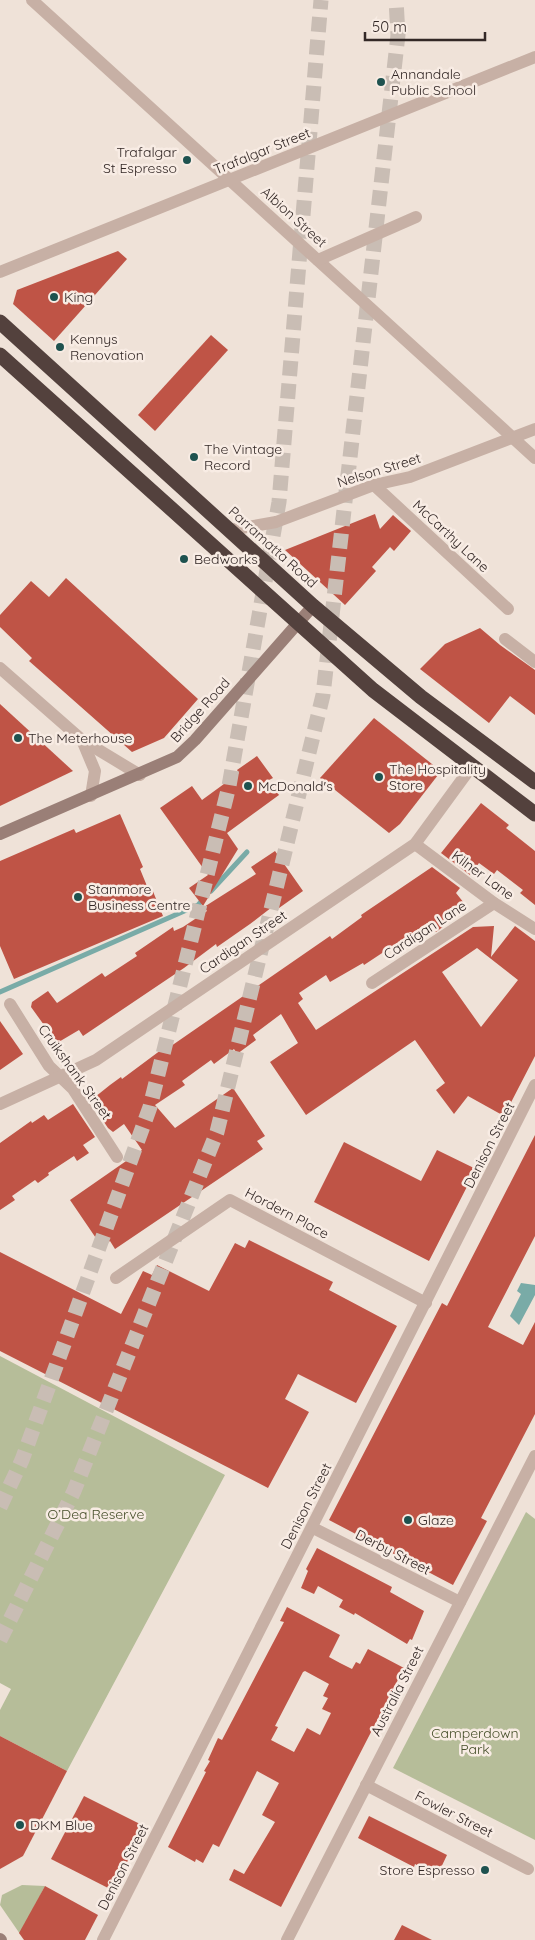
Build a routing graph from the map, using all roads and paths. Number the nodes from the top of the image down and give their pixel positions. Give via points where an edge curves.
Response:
1 (32, 0) edge
2 (535, 57) edge
3 (231, 180) junction
4 (416, 217) dead end
5 (318, 260) junction
6 (0, 272) edge
7 (0, 322) edge
8 (0, 355) edge
9 (535, 429) edge
10 (514, 438) junction
11 (535, 458) edge
12 (374, 485) junction
13 (230, 530) junction
14 (314, 606) junction
15 (508, 609) dead end
16 (298, 623) junction
17 (505, 639) dead end
18 (535, 662) edge
19 (0, 668) edge
20 (82, 740) junction
21 (472, 766) junction
22 (140, 775) junction
23 (535, 782) edge
24 (91, 796) junction
25 (535, 814) edge
26 (0, 834) edge
27 (414, 844) junction
28 (494, 903) junction
29 (535, 929) edge
30 (372, 982) dead end
31 (10, 1004) dead end
32 (60, 1076) junction
33 (535, 1086) edge
34 (0, 1104) edge
35 (117, 1157) dead end
36 (116, 1278) dead end
37 (426, 1303) junction
38 (535, 1456) edge
39 (313, 1528) junction
40 (460, 1602) junction
41 (366, 1785) junction
42 (528, 1869) dead end
43 (103, 1940) edge
44 (286, 1940) edge

1 - 3 street, Albion Street
2 - 3 street, Trafalgar Street
3 - 5 street, Albion Street
3 - 6 street, Trafalgar Street
4 - 5 street
5 - 10 street, Albion Street
7 - 13 highway, Parramatta Road
8 - 16 highway
9 - 10 street, Nelson Street
10 - 11 street, Albion Street
10 - 12 street, Nelson Street via 410,477
12 - 13 street, Nelson Street via 276,522
12 - 15 street, McCarthy Lane
13 - 14 highway, Parramatta Road
14 - 16 main road, Bridge Road
14 - 23 highway, Parramatta Road via 421,697
16 - 21 highway via 386,700
16 - 22 main road, Bridge Road via 186,750
17 - 18 street
19 - 20 street
20 - 22 street
20 - 24 street via 95,772
21 - 25 highway
21 - 27 street, Cardigan Street
22 - 24 main road, Bridge Road
24 - 26 main road, Bridge Road
27 - 28 street, Kilner Lane
27 - 32 street, Cardigan Street via 96,1060
28 - 29 street, Kilner Lane
28 - 30 street, Cardigan Lane
31 - 32 street, Cruikshank Street via 49,1066
32 - 34 street, Cardigan Street
32 - 35 street, Cruikshank Street via 73,1089
33 - 37 street, Denison Street
36 - 37 street, Hordern Place via 230,1200
37 - 39 street, Denison Street
38 - 40 street, Australia Street
39 - 40 street, Derby Street
39 - 43 street, Denison Street
40 - 41 street, Australia Street
41 - 42 street, Fowler Street
41 - 44 street, Australia Street

